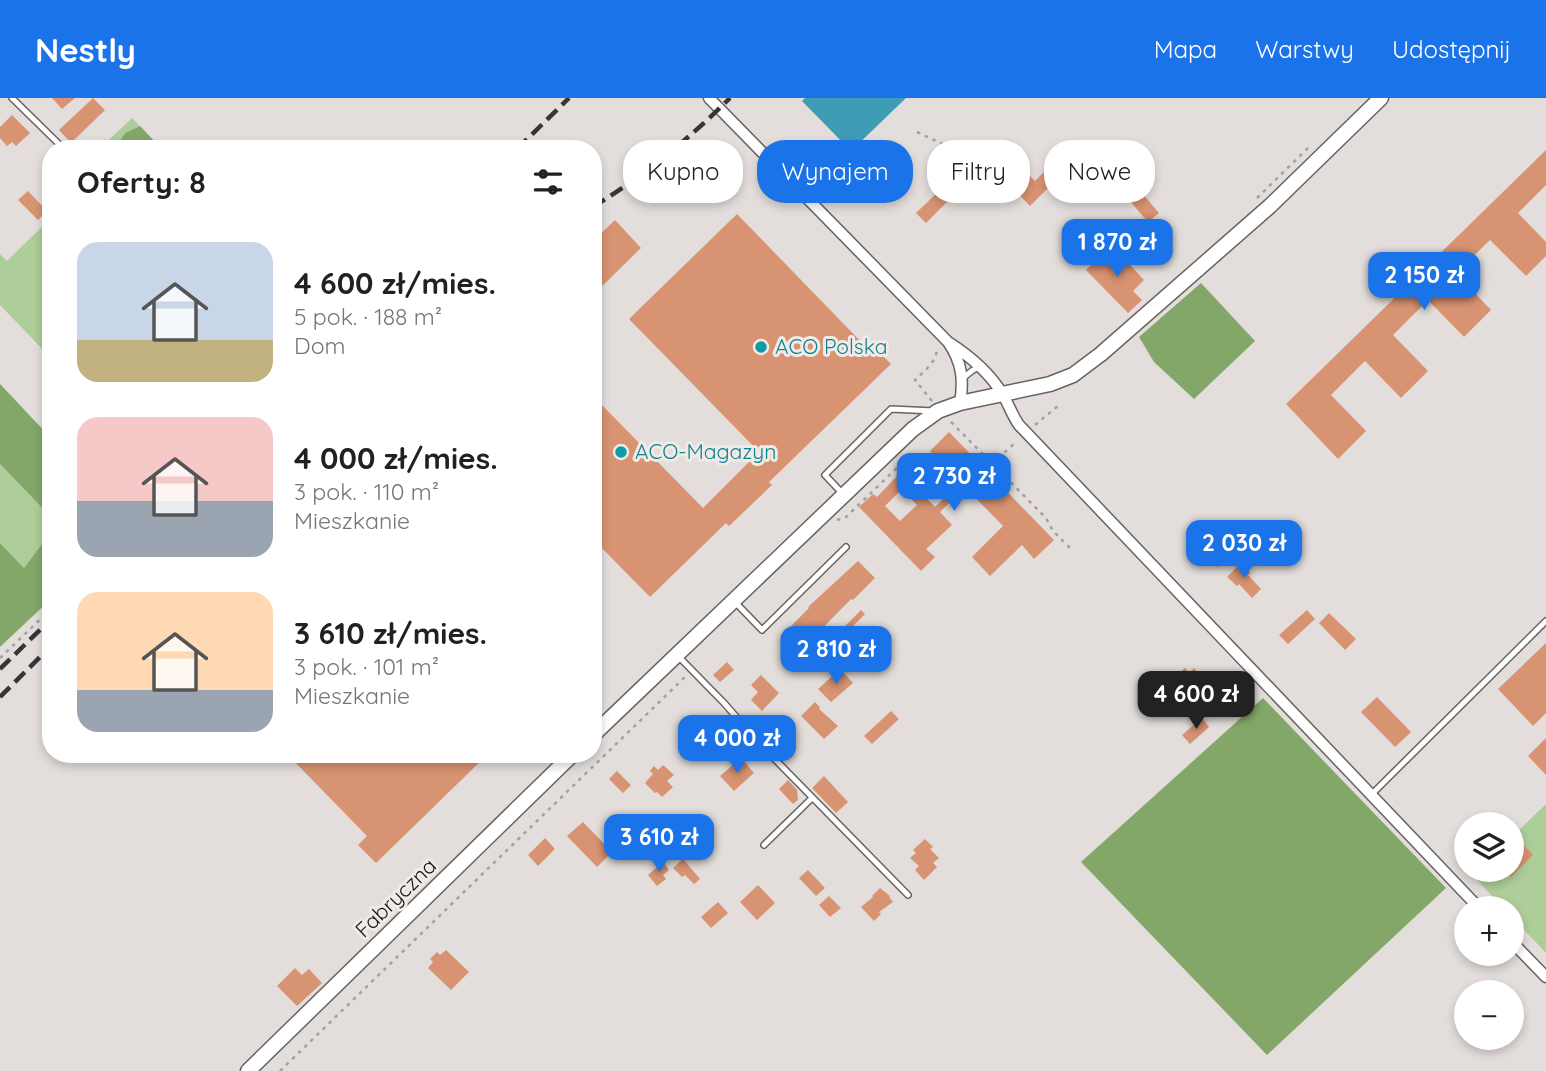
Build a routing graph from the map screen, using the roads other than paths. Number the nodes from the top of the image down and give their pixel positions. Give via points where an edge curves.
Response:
1 (12, 98) edge
2 (709, 98) edge
3 (1381, 98) edge
4 (56, 140) edge
5 (948, 342) junction
6 (981, 367) junction
7 (962, 378) junction
8 (1003, 395) junction
9 (960, 403) junction
10 (938, 412) junction
11 (845, 496) junction
12 (846, 547) dead end
13 (734, 601) junction
14 (1546, 621) edge
15 (677, 654) junction
16 (602, 726) edge
17 (564, 763) edge
18 (1371, 795) junction
19 (812, 798) junction
20 (764, 845) dead end
21 (908, 895) dead end
22 (1468, 896) edge
23 (1524, 954) edge
24 (1546, 976) edge
25 (248, 1071) edge

1 - 4 lane
2 - 5 street
3 - 8 street via 1270,206 1101,354 1050,384
5 - 6 street
5 - 7 street
6 - 7 lane
6 - 8 street
7 - 9 street
8 - 9 street
8 - 18 street via 1027,433
9 - 10 street
10 - 11 street via 913,429
10 - 11 lane via 891,409 825,475
11 - 13 street
12 - 13 lane via 762,630
13 - 15 street
14 - 18 lane
15 - 16 street
15 - 19 lane
17 - 25 street, Fabryczna
18 - 22 street
19 - 20 lane
19 - 21 lane
23 - 24 street

